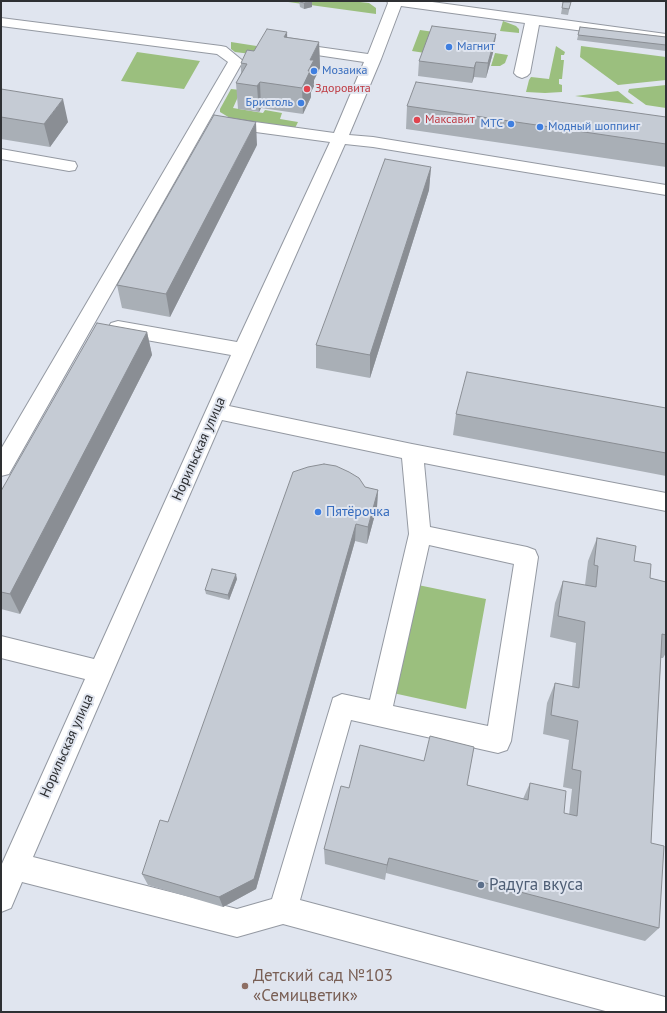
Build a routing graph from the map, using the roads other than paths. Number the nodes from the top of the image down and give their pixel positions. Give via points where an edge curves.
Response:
1 (395, 1) edge
2 (533, 20) junction
3 (1, 22) edge
4 (666, 38) edge
5 (286, 47) edge
6 (374, 59) junction
7 (522, 74) dead end
8 (203, 120) junction
9 (340, 138) junction
10 (1, 154) edge
11 (69, 166) dead end
12 (666, 190) edge
13 (85, 322) junction
14 (243, 350) junction
15 (217, 411) junction
16 (412, 452) junction
17 (1, 468) edge
18 (666, 502) edge
19 (420, 534) junction
20 (1, 647) edge
21 (100, 672) junction
22 (378, 714) junction
23 (15, 866) junction
24 (1, 898) edge
25 (282, 910) junction
26 (665, 1012) edge

1 - 2 street
1 - 6 street, Норильская улица
2 - 4 street
2 - 7 street
3 - 8 street via 221,50 236,61
5 - 6 street
6 - 9 street, Норильская улица
8 - 9 street
8 - 13 street
9 - 12 street
9 - 14 street, Норильская улица
10 - 11 street
13 - 14 street
13 - 17 street
14 - 15 street, Норильская улица
15 - 16 street
15 - 21 street, Норильская улица
16 - 18 street
16 - 19 street
19 - 22 street
19 - 22 street via 527,557 498,741
20 - 21 street
21 - 23 street, Норильская улица
22 - 25 street via 342,706
23 - 24 street, Норильская улица
23 - 25 street via 237,923
25 - 26 street

